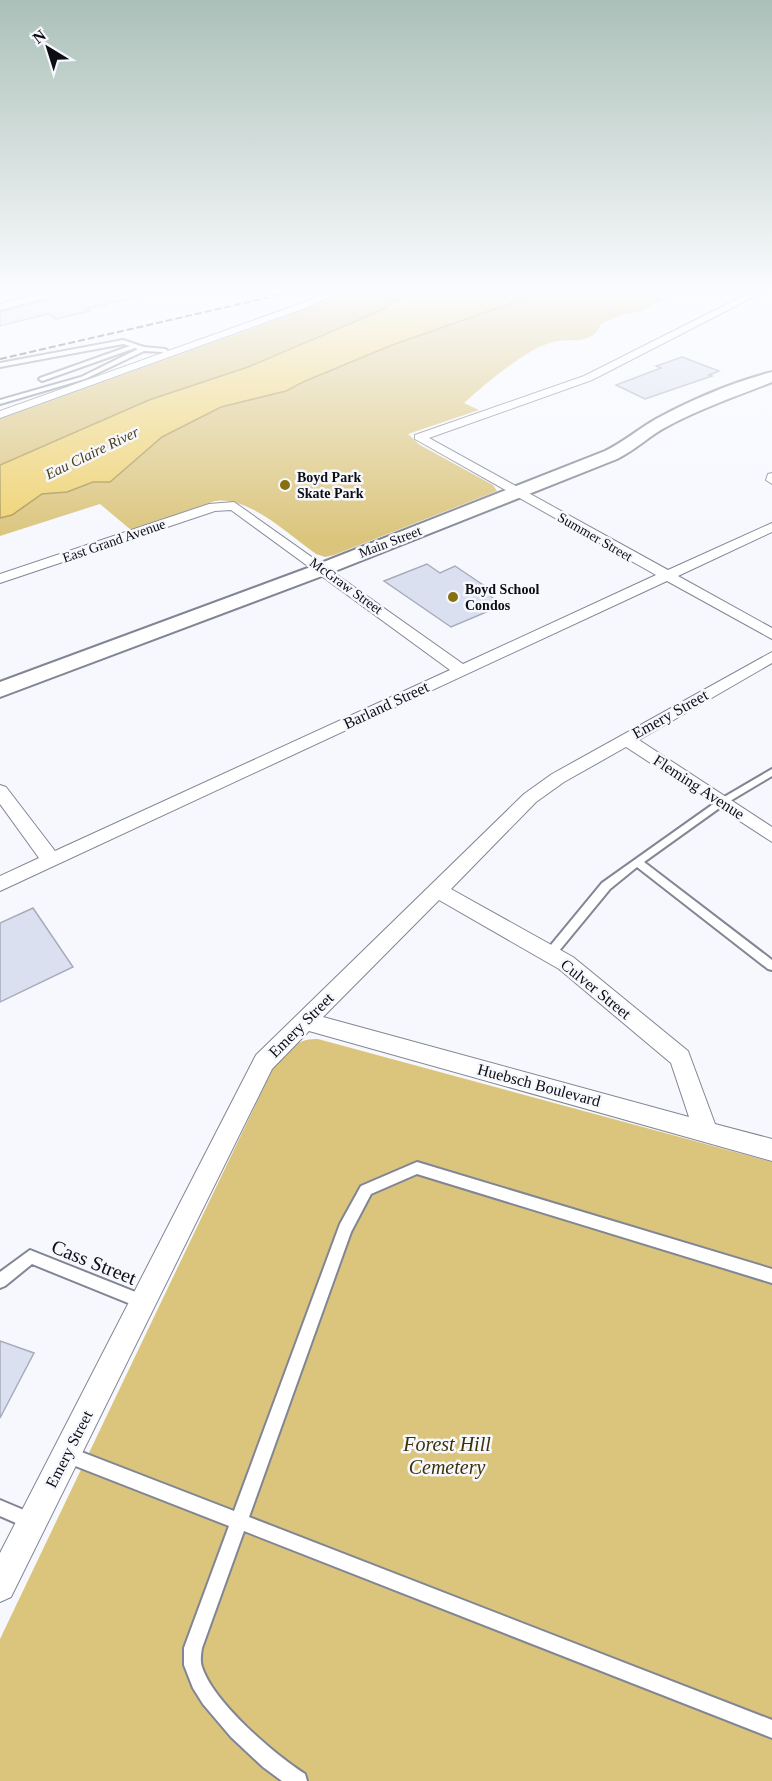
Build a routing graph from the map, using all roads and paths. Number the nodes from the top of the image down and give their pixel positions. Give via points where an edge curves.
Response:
1 (59, 373) edge
2 (93, 373) edge
3 (116, 373) edge
4 (598, 373) edge
5 (772, 377) edge
6 (42, 379) dead end
7 (0, 402) edge
8 (0, 415) edge
9 (518, 493) junction
10 (229, 505) joint
11 (772, 527) edge
12 (323, 569) junction
13 (664, 576) junction
14 (0, 579) edge
15 (772, 634) edge
16 (772, 657) edge
17 (461, 670) junction
18 (0, 690) edge
19 (626, 739) junction
20 (772, 772) edge
21 (0, 790) edge
22 (722, 802) junction
23 (772, 836) edge
24 (52, 861) junction
25 (637, 862) junction
26 (0, 884) edge
27 (437, 890) junction
28 (550, 954) junction
29 (772, 966) edge
30 (306, 1021) junction
31 (706, 1131) junction
32 (772, 1150) edge
33 (772, 1276) edge
34 (0, 1281) edge
35 (143, 1302) junction
36 (66, 1454) junction
37 (0, 1508) edge
38 (237, 1521) junction
39 (32, 1522) junction
40 (0, 1586) edge
41 (772, 1729) edge
42 (298, 1781) edge

1 - 6 lane
2 - 7 lane
3 - 8 street
4 - 9 street, Summer Street via 419,437
5 - 9 street, Main Street via 692,408 659,424 632,445
9 - 12 street, Main Street
9 - 13 street, Summer Street
10 - 12 street, McGraw Street via 239,508
10 - 14 street, East Grand Avenue
11 - 13 street, Barland Street
12 - 17 street, McGraw Street
12 - 18 street, Main Street
13 - 15 street, Summer Street
13 - 17 street, Barland Street
16 - 19 street, Emery Street
17 - 24 street, Barland Street
19 - 22 street, Fleming Avenue
19 - 27 street, Emery Street via 530,798
20 - 22 lane
21 - 24 street
22 - 23 street, Fleming Avenue
22 - 25 lane
24 - 26 street, Barland Street
25 - 28 lane via 606,886
25 - 29 lane
27 - 28 street, Culver Street
27 - 30 street, Emery Street
28 - 31 street, Culver Street via 680,1058
30 - 31 street, Huebsch Boulevard
30 - 35 street, Emery Street via 264,1062
31 - 32 street, Huebsch Boulevard
33 - 38 lane via 417,1168 366,1190 345,1229
34 - 35 lane, Cass Street via 30,1257
35 - 36 street, Emery Street
36 - 38 lane
36 - 39 street, Emery Street
37 - 39 lane
38 - 41 lane
38 - 42 lane via 192,1648 192,1664 215,1705 273,1766
39 - 40 street, Emery Street

